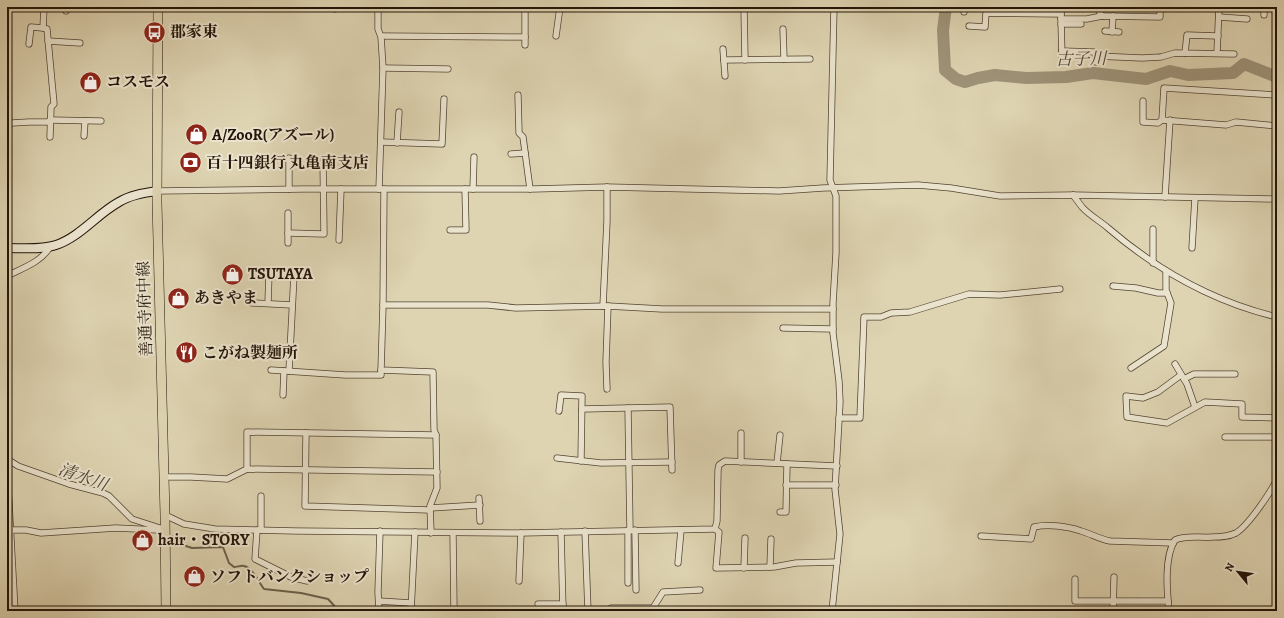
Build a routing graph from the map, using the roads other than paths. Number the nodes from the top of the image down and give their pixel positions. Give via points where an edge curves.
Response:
1 (44, 7) edge
2 (158, 7) edge
3 (378, 7) edge
4 (525, 7) edge
5 (560, 7) edge
6 (744, 7) edge
7 (834, 7) edge
8 (1061, 7) edge
9 (1101, 7) edge
10 (1160, 7) edge
11 (1219, 7) edge
12 (1264, 7) edge
13 (1264, 15) dead end
14 (1102, 16) junction
15 (1113, 16) junction
16 (1219, 17) junction
17 (1061, 19) junction
18 (1247, 19) dead end
19 (1081, 24) dead end
20 (970, 26) dead end
21 (44, 28) junction
22 (783, 29) dead end
23 (1105, 31) dead end
24 (1112, 32) junction
25 (1119, 32) dead end
26 (381, 36) junction
27 (525, 36) junction
28 (556, 36) dead end
29 (1218, 36) junction
30 (48, 41) junction
31 (80, 43) dead end
32 (29, 44) dead end
33 (525, 45) dead end
34 (723, 49) dead end
35 (1062, 51) junction
36 (1185, 53) junction
37 (1217, 53) junction
38 (1234, 54) dead end
39 (1096, 56) junction
40 (1062, 58) dead end
41 (784, 59) junction
42 (810, 59) dead end
43 (724, 60) junction
44 (745, 60) junction
45 (1096, 62) dead end
46 (383, 68) junction
47 (448, 69) dead end
48 (725, 76) dead end
49 (518, 95) dead end
50 (1277, 96) edge
51 (444, 99) dead end
52 (1143, 101) dead end
53 (399, 112) dead end
54 (1162, 120) junction
55 (1170, 120) junction
56 (50, 121) junction
57 (85, 121) junction
58 (101, 121) dead end
59 (12, 123) dead end
60 (1277, 126) edge
61 (84, 136) dead end
62 (50, 137) dead end
63 (381, 142) junction
64 (397, 143) junction
65 (525, 153) junction
66 (511, 154) dead end
67 (474, 157) dead end
68 (289, 158) dead end
69 (323, 160) dead end
70 (607, 187) junction
71 (832, 188) junction
72 (289, 189) junction
73 (323, 189) junction
74 (341, 189) junction
75 (382, 189) junction
76 (465, 189) junction
77 (473, 189) junction
78 (530, 189) junction
79 (157, 192) junction
80 (1073, 195) junction
81 (1165, 197) junction
82 (1195, 198) junction
83 (1277, 199) edge
84 (288, 213) dead end
85 (1153, 229) dead end
86 (450, 230) dead end
87 (288, 233) junction
88 (339, 240) dead end
89 (288, 243) dead end
90 (50, 246) junction
91 (7, 248) edge
92 (1192, 248) dead end
93 (1153, 263) junction
94 (1166, 271) junction
95 (7, 276) edge
96 (1113, 286) dead end
97 (1060, 289) dead end
98 (1167, 293) junction
99 (252, 303) dead end
100 (268, 304) junction
101 (292, 305) junction
102 (384, 305) junction
103 (605, 306) junction
104 (833, 309) junction
105 (1277, 317) edge
106 (783, 328) dead end
107 (833, 329) junction
108 (1175, 364) dead end
109 (1132, 368) dead end
110 (271, 370) dead end
111 (381, 370) junction
112 (287, 371) junction
113 (1235, 374) dead end
114 (1182, 377) junction
115 (607, 389) dead end
116 (283, 395) dead end
117 (628, 408) junction
118 (1195, 408) junction
119 (582, 409) junction
120 (559, 411) dead end
121 (840, 418) junction
122 (1277, 418) edge
123 (306, 432) junction
124 (741, 433) dead end
125 (436, 435) junction
126 (780, 435) dead end
127 (1225, 437) dead end
128 (1277, 437) edge
129 (557, 458) dead end
130 (7, 459) edge
131 (581, 461) junction
132 (629, 462) junction
133 (672, 462) junction
134 (740, 462) junction
135 (778, 463) junction
136 (787, 464) junction
137 (837, 466) junction
138 (7, 467) edge
139 (247, 469) junction
140 (305, 470) junction
141 (672, 470) dead end
142 (437, 472) junction
143 (164, 477) junction
144 (1277, 479) edge
145 (836, 484) junction
146 (786, 485) junction
147 (261, 496) dead end
148 (480, 498) dead end
149 (480, 505) junction
150 (430, 509) junction
151 (780, 512) dead end
152 (165, 516) junction
153 (480, 521) dead end
154 (715, 528) junction
155 (9, 530) edge
156 (166, 530) junction
157 (259, 530) junction
158 (631, 530) junction
159 (681, 530) junction
160 (380, 531) junction
161 (585, 531) junction
162 (415, 532) junction
163 (561, 532) junction
164 (431, 533) junction
165 (453, 533) junction
166 (521, 533) junction
167 (981, 536) dead end
168 (744, 538) dead end
169 (771, 539) dead end
170 (1173, 543) junction
171 (837, 562) junction
172 (678, 563) dead end
173 (770, 567) junction
174 (744, 568) junction
175 (1114, 577) dead end
176 (1075, 579) dead end
177 (307, 581) dead end
178 (519, 581) dead end
179 (628, 583) dead end
180 (636, 590) dead end
181 (700, 590) dead end
182 (378, 601) junction
183 (1113, 601) junction
184 (1168, 601) junction
185 (411, 603) junction
186 (538, 604) dead end
187 (563, 604) junction
188 (611, 608) dead end
189 (653, 610) edge
190 (15, 611) edge
191 (166, 611) edge
192 (379, 611) edge
193 (411, 611) edge
194 (454, 611) edge
195 (564, 611) edge
196 (588, 611) edge
197 (832, 611) edge
198 (1113, 611) edge
199 (1170, 611) edge

1 - 21 street
2 - 79 main road, 善通寺府中線
3 - 26 street via 378,29
4 - 27 street
5 - 28 street
6 - 44 street
7 - 71 street via 830,180
8 - 17 street
9 - 14 street
10 - 15 street via 1160,18
11 - 16 street
12 - 13 street
14 - 15 street
14 - 17 street
15 - 24 street
16 - 18 street
16 - 29 street
17 - 19 street
17 - 20 street via 986,13 985,27
17 - 35 street
21 - 30 street via 47,29
21 - 32 street via 31,27
22 - 41 street
23 - 24 street
24 - 25 street
26 - 27 street
26 - 46 street
27 - 33 street
29 - 36 street via 1187,35
29 - 37 street
30 - 31 street
30 - 56 street via 54,104 51,107
34 - 43 street
35 - 39 street via 1094,52
35 - 40 street
36 - 37 street
36 - 39 street via 1142,58
37 - 38 street
39 - 45 street
41 - 42 street
41 - 44 street
43 - 44 street
43 - 48 street
46 - 47 street
46 - 63 street
49 - 65 street via 518,133 524,137
50 - 54 street via 1164,88
51 - 64 street via 442,144
52 - 54 street via 1143,122 1158,123
53 - 64 street
54 - 55 street
55 - 60 street
55 - 81 street
56 - 57 street
56 - 59 street
56 - 62 street
57 - 58 street
57 - 61 street
63 - 64 street
63 - 75 street
65 - 66 street
65 - 78 street
67 - 77 street
68 - 72 street
69 - 73 street
70 - 71 street via 779,191
70 - 78 street
70 - 103 street
71 - 80 street via 918,185 1000,196
71 - 104 street via 836,196
72 - 73 street
72 - 79 street
73 - 74 street
73 - 87 street via 324,234
74 - 75 street
74 - 88 street
75 - 76 street
75 - 102 street
76 - 77 street
76 - 86 street via 466,230
77 - 78 street
79 - 90 street via 119,201 70,238
79 - 143 main road, 善通寺府中線
80 - 81 street
80 - 93 street via 1083,208 1122,242
81 - 82 street
82 - 83 street
82 - 92 street
84 - 87 street
85 - 93 street
87 - 89 street
90 - 91 street
90 - 95 street via 46,254
93 - 94 street
94 - 98 street
94 - 105 street via 1222,298
96 - 98 street
97 - 121 street via 1000,295 969,294 910,312 864,317 860,418
98 - 109 street via 1171,303 1164,346
99 - 100 street
100 - 101 street
100 - 101 street via 269,273 294,275
101 - 112 street
102 - 103 street via 488,304 516,308
102 - 111 street
103 - 104 street via 662,309
103 - 115 street
104 - 107 street
106 - 107 street
107 - 121 street
108 - 114 street
110 - 112 street
111 - 112 street via 381,375
111 - 125 street via 433,372
112 - 116 street
113 - 114 street via 1194,374
114 - 118 street
114 - 118 street via 1143,398 1126,396 1127,417 1166,423
117 - 119 street
117 - 132 street
117 - 133 street via 670,407
118 - 122 street via 1205,402 1242,404 1242,417
119 - 120 street via 582,396 561,395
119 - 131 street
121 - 137 street
123 - 125 street
123 - 139 street via 247,432
123 - 140 street
124 - 134 street
125 - 142 street
126 - 135 street
127 - 128 street
129 - 131 street
130 - 156 street via 18,466 103,493 132,519
131 - 132 street
132 - 133 street
132 - 158 street
133 - 141 street
134 - 135 street
134 - 154 street via 724,461 719,465 718,521
135 - 136 street
136 - 137 street
136 - 146 street
137 - 145 street
138 - 155 street
139 - 140 street
139 - 143 street via 227,479
140 - 142 street
140 - 150 street via 305,506
142 - 150 street
143 - 152 main road, 善通寺府中線
144 - 170 street via 1267,497 1236,533 1223,537 1183,537
145 - 146 street
145 - 171 street via 840,522
146 - 151 street via 786,512
147 - 157 street
148 - 149 street
149 - 150 street
149 - 153 street
150 - 164 street
152 - 156 main road, 善通寺府中線
152 - 157 street via 184,524 215,529
154 - 159 street
154 - 174 street via 719,532 716,568
155 - 156 street via 41,533 116,528
155 - 190 street
156 - 191 main road, 善通寺府中線
157 - 160 street
157 - 177 street via 255,559 291,577
158 - 159 street
158 - 161 street
158 - 179 street
158 - 180 street
159 - 172 street
160 - 162 street
160 - 182 street
161 - 163 street
161 - 196 street
162 - 164 street
162 - 185 street
163 - 166 street
163 - 187 street
164 - 165 street
165 - 166 street
165 - 194 street
166 - 178 street
167 - 170 street via 1031,539 1034,527 1058,526 1080,530 1110,541
168 - 174 street
169 - 173 street
170 - 184 street via 1168,566
171 - 173 street via 796,563
171 - 197 street
173 - 174 street
175 - 183 street
176 - 183 street via 1075,601
181 - 189 street via 663,592
182 - 185 street
182 - 192 street
183 - 184 street
183 - 198 street
184 - 199 street
185 - 193 street
186 - 187 street
187 - 195 street
188 - 189 street

